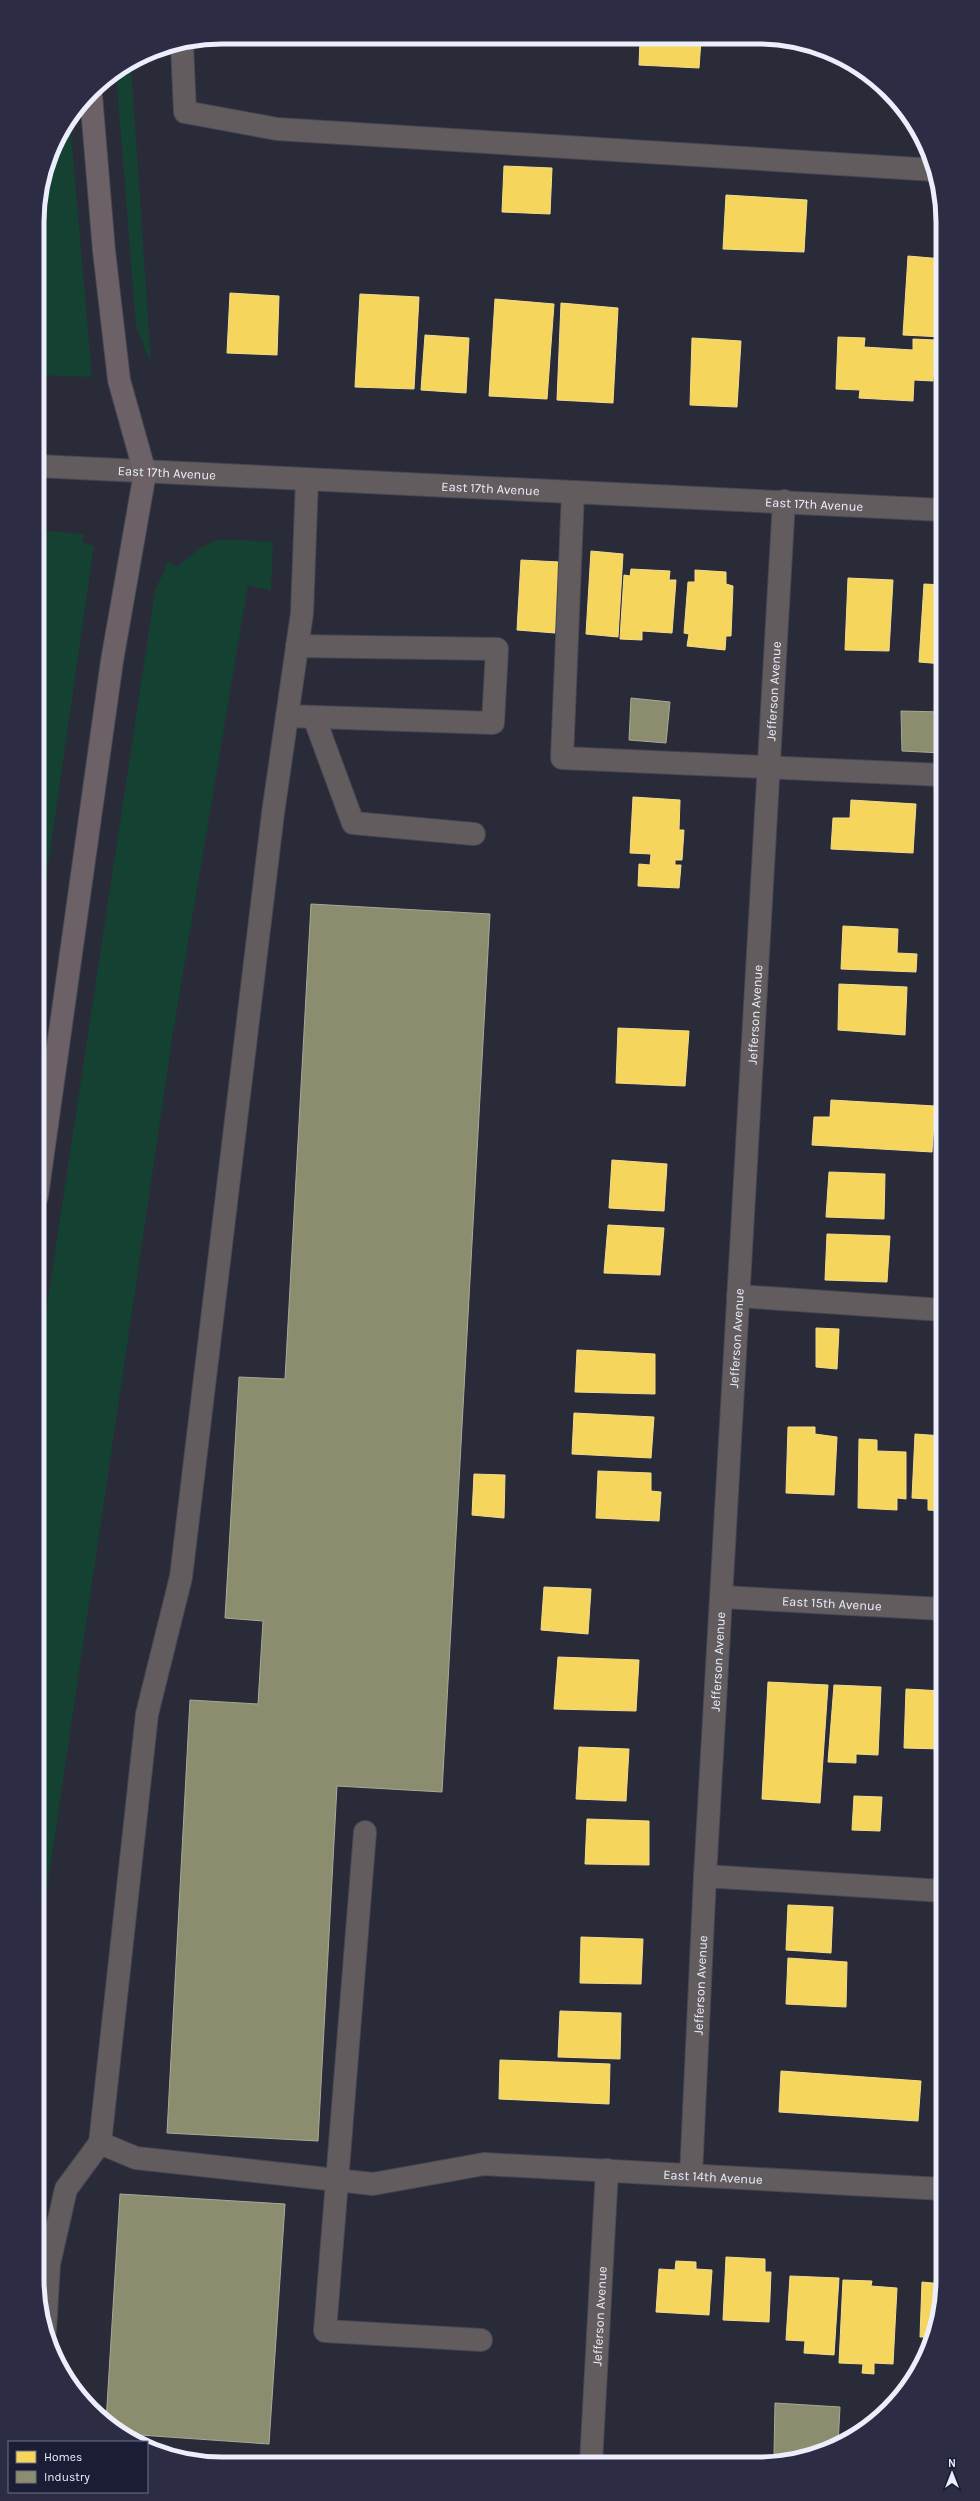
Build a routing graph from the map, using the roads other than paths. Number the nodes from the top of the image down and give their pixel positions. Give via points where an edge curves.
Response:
1 (182, 48) edge
2 (92, 101) edge
3 (928, 170) edge
4 (44, 466) edge
5 (145, 473) junction
6 (307, 480) junction
7 (573, 492) junction
8 (784, 501) junction
9 (936, 510) edge
10 (297, 646) junction
11 (287, 716) junction
12 (314, 717) junction
13 (769, 768) junction
14 (936, 775) edge
15 (474, 834) dead end
16 (44, 1146) edge
17 (738, 1296) junction
18 (936, 1310) edge
19 (722, 1597) junction
20 (936, 1609) edge
21 (365, 1832) dead end
22 (706, 1876) junction
23 (936, 1891) edge
24 (100, 2142) junction
25 (607, 2170) junction
26 (691, 2176) junction
27 (337, 2180) junction
28 (936, 2189) edge
29 (46, 2307) edge
30 (481, 2340) dead end
31 (591, 2457) edge

1 - 3 street via 185,112 277,129
2 - 5 highway via 104,251 120,380
4 - 5 street, East 17th Avenue
5 - 6 street, East 17th Avenue
5 - 16 highway via 112,661
6 - 7 street, East 17th Avenue
6 - 10 street via 302,613
7 - 8 street, East 17th Avenue
7 - 13 street via 562,758
8 - 9 street, East 17th Avenue
8 - 13 street, Jefferson Avenue
10 - 11 street
10 - 12 street via 497,649 493,723
11 - 12 street
11 - 24 street via 272,821 181,1577 147,1714
12 - 15 street via 353,823
13 - 14 street
13 - 17 street, Jefferson Avenue
17 - 18 street
17 - 19 street, Jefferson Avenue
19 - 20 street, East 15th Avenue
19 - 22 street, Jefferson Avenue
21 - 27 street
22 - 23 street
22 - 26 street, Jefferson Avenue
24 - 27 street, East 14th Avenue via 136,2158
24 - 29 street via 66,2189 49,2264
25 - 26 street, East 14th Avenue
25 - 27 street, East 14th Avenue via 484,2164 373,2184
25 - 31 street, Jefferson Avenue
26 - 28 street, East 14th Avenue
27 - 30 street via 325,2331

